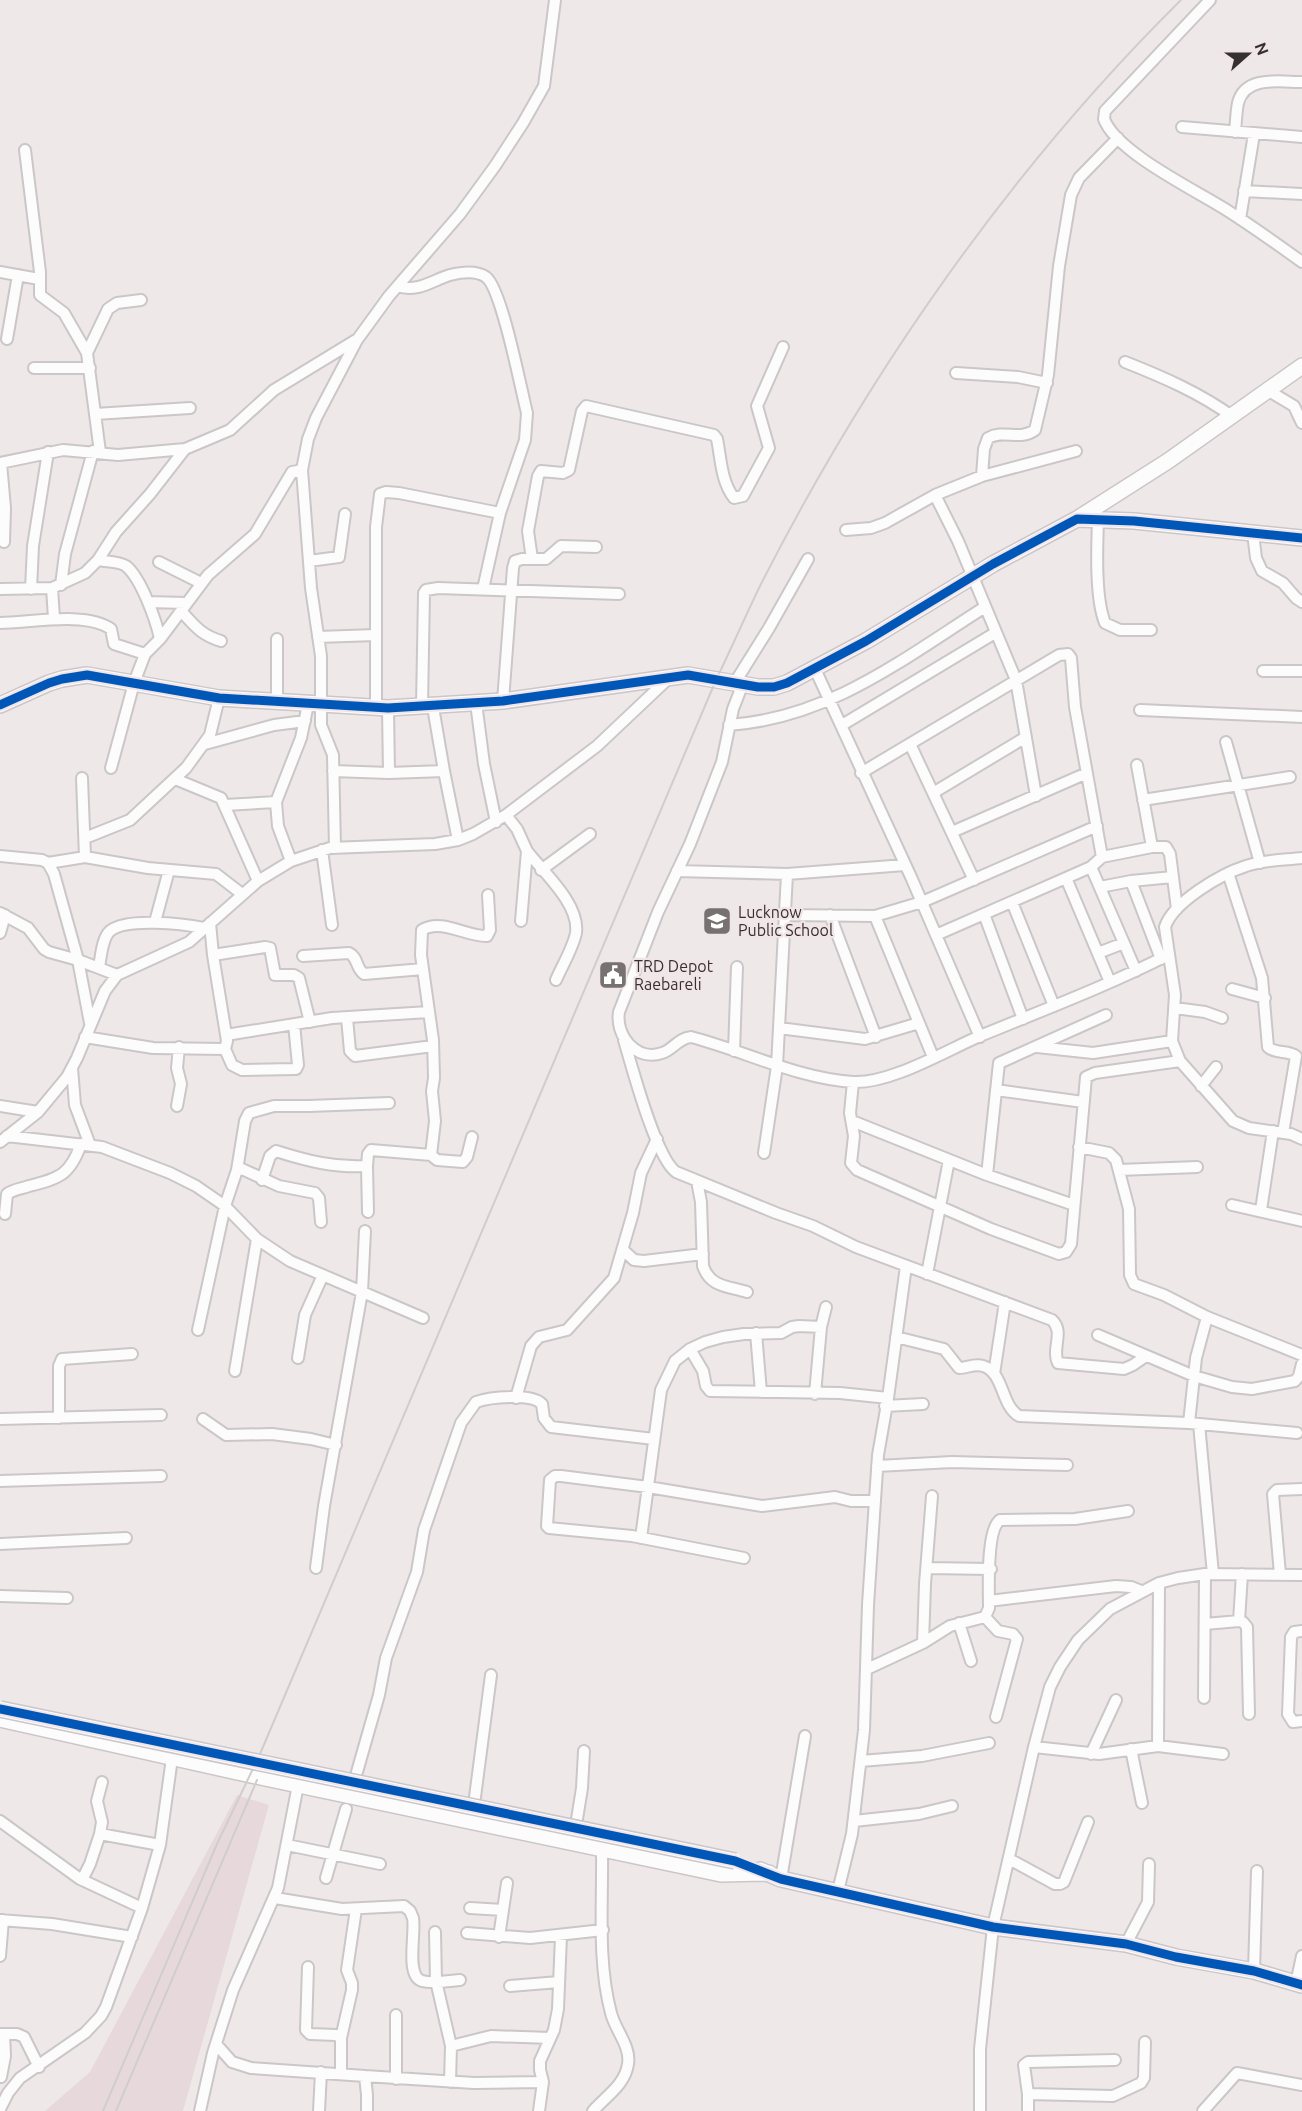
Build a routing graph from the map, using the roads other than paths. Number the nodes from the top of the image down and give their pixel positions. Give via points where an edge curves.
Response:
1 (555, 0) edge
2 (1210, 0) edge
3 (1302, 82) edge
4 (1182, 127) dead end
5 (1235, 132) junction
6 (1254, 134) junction
7 (1302, 137) edge
8 (1118, 138) junction
9 (25, 150) dead end
10 (1244, 191) junction
11 (1302, 194) edge
12 (1240, 219) junction
13 (1302, 262) edge
14 (0, 272) edge
15 (18, 275) junction
16 (39, 279) junction
17 (398, 286) junction
18 (141, 300) dead end
19 (5, 316) edge
20 (7, 339) dead end
21 (357, 340) junction
22 (783, 347) dead end
23 (87, 353) junction
24 (1125, 362) dead end
25 (1302, 366) edge
26 (34, 368) dead end
27 (90, 369) junction
28 (956, 372) dead end
29 (1047, 383) junction
30 (1269, 391) junction
31 (190, 408) dead end
32 (95, 414) junction
33 (1233, 417) junction
34 (1302, 423) edge
35 (185, 449) junction
36 (1076, 451) dead end
37 (48, 452) junction
38 (97, 452) junction
39 (0, 463) edge
40 (302, 470) junction
41 (982, 476) junction
42 (935, 495) junction
43 (500, 513) junction
44 (345, 514) dead end
45 (1077, 519) junction
46 (1098, 520) junction
47 (846, 530) dead end
48 (1253, 532) junction
49 (1302, 537) edge
50 (4, 542) dead end
51 (596, 547) dead end
52 (808, 558) dead end
53 (532, 559) junction
54 (98, 560) junction
55 (309, 561) junction
56 (159, 562) dead end
57 (972, 577) junction
58 (201, 583) junction
59 (57, 587) junction
60 (0, 589) edge
61 (31, 589) junction
62 (483, 589) junction
63 (512, 591) junction
64 (620, 594) dead end
65 (148, 602) junction
66 (1302, 602) edge
67 (184, 607) junction
68 (985, 607) junction
69 (54, 618) junction
70 (0, 624) edge
71 (1152, 630) dead end
72 (995, 633) junction
73 (376, 635) junction
74 (318, 637) junction
75 (160, 639) junction
76 (277, 639) dead end
77 (221, 641) dead end
78 (145, 654) junction
79 (815, 669) junction
80 (1263, 671) dead end
81 (1302, 671) edge
82 (671, 677) junction
83 (1016, 680) junction
84 (134, 683) junction
85 (738, 685) junction
86 (219, 699) junction
87 (503, 701) junction
88 (831, 701) junction
89 (277, 702) junction
90 (476, 703) junction
91 (314, 704) junction
92 (0, 705) edge
93 (428, 706) junction
94 (382, 708) junction
95 (1140, 710) dead end
96 (1302, 717) edge
97 (305, 721) junction
98 (729, 725) junction
99 (842, 725) junction
100 (1026, 737) junction
101 (1226, 742) dead end
102 (205, 744) junction
103 (910, 744) junction
104 (1137, 765) dead end
105 (111, 768) dead end
106 (333, 771) junction
107 (444, 771) junction
108 (389, 773) junction
109 (861, 773) junction
110 (1087, 773) junction
111 (1290, 777) dead end
112 (82, 778) dead end
113 (175, 779) junction
114 (1238, 785) junction
115 (933, 793) junction
116 (1036, 796) junction
117 (1143, 800) junction
118 (276, 802) junction
119 (225, 805) junction
120 (506, 815) junction
121 (496, 822) junction
122 (1097, 826) junction
123 (952, 832) junction
124 (590, 834) dead end
125 (85, 838) junction
126 (458, 840) junction
127 (1152, 847) junction
128 (335, 848) junction
129 (322, 850) junction
130 (526, 851) junction
131 (0, 856) edge
132 (85, 857) junction
133 (1102, 857) junction
134 (1302, 858) edge
135 (291, 861) junction
136 (48, 863) junction
137 (1260, 863) junction
138 (905, 866) junction
139 (1091, 867) junction
140 (169, 870) junction
141 (541, 870) junction
142 (677, 871) junction
143 (1228, 873) junction
144 (787, 874) junction
145 (1173, 877) junction
146 (1066, 878) junction
147 (974, 880) junction
148 (258, 881) junction
149 (1131, 881) junction
150 (1100, 887) junction
151 (242, 894) junction
152 (488, 895) dead end
153 (922, 902) junction
154 (1012, 902) junction
155 (1177, 909) junction
156 (2, 914) edge
157 (984, 914) junction
158 (785, 915) junction
159 (830, 915) junction
160 (874, 916) junction
161 (521, 921) dead end
162 (155, 922) junction
163 (332, 925) dead end
164 (207, 926) junction
165 (0, 933) edge
166 (936, 935) junction
167 (1124, 943) junction
168 (1098, 953) junction
169 (213, 955) junction
170 (303, 956) dead end
171 (1164, 957) junction
172 (78, 960) junction
173 (99, 967) junction
174 (737, 967) dead end
175 (423, 969) junction
176 (1136, 971) junction
177 (117, 975) junction
178 (556, 980) dead end
179 (1110, 982) junction
180 (1232, 989) dead end
181 (1265, 998) junction
182 (1054, 1006) junction
183 (1175, 1008) junction
184 (429, 1012) junction
185 (1106, 1015) dead end
186 (347, 1018) junction
187 (1222, 1018) dead end
188 (1023, 1019) junction
189 (310, 1022) junction
190 (90, 1023) junction
191 (919, 1023) junction
192 (294, 1024) junction
193 (779, 1028) junction
194 (226, 1035) junction
195 (85, 1037) junction
196 (876, 1037) junction
197 (980, 1037) junction
198 (624, 1040) junction
199 (1173, 1041) junction
200 (433, 1046) junction
201 (179, 1047) junction
202 (1037, 1047) junction
203 (225, 1049) junction
204 (734, 1051) junction
205 (1299, 1056) edge
206 (933, 1058) junction
207 (1180, 1061) junction
208 (777, 1066) junction
209 (1216, 1067) dead end
210 (72, 1068) junction
211 (853, 1082) junction
212 (1201, 1086) junction
213 (996, 1090) junction
214 (389, 1102) dead end
215 (1083, 1102) junction
216 (0, 1106) edge
217 (177, 1106) dead end
218 (38, 1112) junction
219 (852, 1121) junction
220 (1278, 1132) junction
221 (472, 1137) dead end
222 (3, 1139) edge
223 (657, 1139) junction
224 (1302, 1139) edge
225 (85, 1144) junction
226 (1079, 1147) junction
227 (764, 1153) dead end
228 (431, 1155) junction
229 (949, 1160) junction
230 (367, 1166) junction
231 (1197, 1167) dead end
232 (237, 1170) junction
233 (1119, 1170) junction
234 (987, 1174) junction
235 (262, 1180) junction
236 (697, 1181) junction
237 (1074, 1205) junction
238 (1232, 1205) dead end
239 (225, 1206) junction
240 (939, 1207) junction
241 (1262, 1210) junction
242 (368, 1212) dead end
243 (5, 1214) dead end
244 (1302, 1221) edge
245 (321, 1222) dead end
246 (365, 1231) dead end
247 (257, 1239) junction
248 (623, 1250) junction
249 (703, 1254) junction
250 (906, 1266) junction
251 (927, 1274) junction
252 (322, 1275) junction
253 (362, 1292) junction
254 (747, 1292) dead end
255 (1005, 1302) junction
256 (826, 1307) dead end
257 (1207, 1317) junction
258 (423, 1318) dead end
259 (820, 1327) junction
260 (198, 1330) dead end
261 (756, 1334) junction
262 (1098, 1335) dead end
263 (896, 1337) junction
264 (690, 1349) junction
265 (132, 1354) dead end
266 (1302, 1354) edge
267 (1146, 1356) junction
268 (298, 1358) dead end
269 (1302, 1364) edge
270 (235, 1371) dead end
271 (994, 1374) junction
272 (1194, 1376) junction
273 (760, 1392) junction
274 (815, 1394) junction
275 (516, 1398) junction
276 (886, 1402) junction
277 (923, 1404) dead end
278 (161, 1415) dead end
279 (59, 1418) junction
280 (0, 1419) edge
281 (203, 1419) dead end
282 (1194, 1423) junction
283 (1297, 1432) dead end
284 (654, 1439) junction
285 (336, 1445) junction
286 (1067, 1465) dead end
287 (878, 1466) junction
288 (161, 1476) dead end
289 (0, 1481) edge
290 (648, 1487) junction
291 (1302, 1489) edge
292 (932, 1496) dead end
293 (875, 1501) junction
294 (1128, 1511) dead end
295 (126, 1538) dead end
296 (641, 1538) junction
297 (0, 1544) edge
298 (744, 1558) dead end
299 (316, 1568) dead end
300 (927, 1568) junction
301 (990, 1569) junction
302 (1209, 1574) junction
303 (1242, 1574) junction
304 (1280, 1574) junction
305 (1302, 1575) edge
306 (1159, 1583) junction
307 (1141, 1591) junction
308 (0, 1596) edge
309 (68, 1598) dead end
310 (989, 1601) junction
311 (985, 1617) junction
312 (1239, 1621) junction
313 (958, 1623) junction
314 (1205, 1624) junction
315 (1302, 1631) edge
316 (923, 1643) junction
317 (971, 1661) dead end
318 (867, 1670) junction
319 (491, 1675) dead end
320 (1204, 1698) dead end
321 (1116, 1700) dead end
322 (0, 1709) edge
323 (1249, 1714) dead end
324 (996, 1717) dead end
325 (0, 1719) edge
326 (1302, 1721) edge
327 (805, 1736) dead end
328 (989, 1743) dead end
329 (1158, 1746) junction
330 (1034, 1747) junction
331 (1131, 1749) junction
332 (584, 1751) dead end
333 (1091, 1754) junction
334 (1222, 1754) dead end
335 (172, 1758) junction
336 (861, 1761) junction
337 (357, 1772) dead end
338 (102, 1782) dead end
339 (298, 1785) junction
340 (475, 1797) dead end
341 (1142, 1803) dead end
342 (952, 1806) dead end
343 (346, 1809) dead end
344 (577, 1819) dead end
345 (0, 1821) edge
346 (854, 1821) junction
347 (1088, 1822) dead end
348 (100, 1834) junction
349 (160, 1845) junction
350 (287, 1845) junction
351 (602, 1849) junction
352 (334, 1854) junction
353 (1009, 1859) junction
354 (380, 1864) dead end
355 (1149, 1864) dead end
356 (1257, 1871) dead end
357 (775, 1876) junction
358 (326, 1878) dead end
359 (82, 1880) junction
360 (507, 1882) dead end
361 (838, 1891) junction
362 (275, 1898) junction
363 (142, 1908) junction
364 (470, 1908) dead end
365 (356, 1910) junction
366 (503, 1910) junction
367 (1, 1920) edge
368 (993, 1927) junction
369 (603, 1930) junction
370 (435, 1932) dead end
371 (467, 1933) dead end
372 (561, 1936) junction
373 (132, 1937) junction
374 (500, 1937) junction
375 (1126, 1944) junction
376 (0, 1953) edge
377 (1302, 1956) edge
378 (308, 1967) dead end
379 (1254, 1971) junction
380 (460, 1980) dead end
381 (436, 1981) junction
382 (559, 1982) junction
383 (1299, 1985) edge
384 (510, 1986) dead end
385 (396, 2015) dead end
386 (2, 2034) edge
387 (341, 2038) junction
388 (550, 2038) junction
389 (1145, 2042) dead end
390 (216, 2044) junction
391 (452, 2046) junction
392 (1115, 2060) dead end
393 (39, 2067) junction
394 (321, 2072) junction
395 (341, 2073) junction
396 (365, 2076) junction
397 (1, 2077) edge
398 (396, 2079) junction
399 (450, 2082) junction
400 (543, 2082) junction
401 (1302, 2085) edge
402 (1028, 2094) junction
403 (0, 2109) edge
404 (200, 2111) edge
405 (319, 2111) edge
406 (367, 2111) edge
407 (539, 2111) edge
408 (593, 2111) edge
409 (980, 2111) edge
410 (1028, 2111) edge
411 (1203, 2111) edge

1 - 17 street via 544,86 513,139 460,214
2 - 8 street via 1105,111 1106,124
3 - 5 street via 1261,82 1251,86 1239,102
4 - 5 street
5 - 6 street
6 - 7 street
6 - 10 street
8 - 12 street via 1156,169
8 - 29 street via 1079,178 1071,195
9 - 16 street
10 - 11 street
10 - 12 street
12 - 13 street
14 - 15 street
15 - 16 street
15 - 19 street
16 - 23 street via 40,294 64,313
17 - 21 street
17 - 43 street via 408,290 449,275 476,273 490,281 503,316 527,413 525,440
18 - 23 street via 117,303 108,309
19 - 20 street
21 - 35 street via 274,390 230,430
21 - 40 street via 316,417
22 - 53 street via 757,406 769,448 739,497 732,496 722,472 714,435 586,406 569,470 541,471 538,476 528,531
23 - 27 street
24 - 33 street via 1163,377
25 - 30 street
26 - 27 street
27 - 32 street
28 - 29 street
29 - 41 street via 1035,430 1023,436 988,438
30 - 33 street
30 - 34 street via 1294,406
31 - 32 street
32 - 38 street
33 - 45 street
35 - 38 street via 118,455
35 - 54 street
36 - 41 street
37 - 38 street
37 - 39 street
37 - 61 street via 33,546
38 - 59 street
39 - 50 street
40 - 55 street
40 - 58 street via 292,472 255,534
41 - 42 street
42 - 47 street via 885,523
42 - 57 street
43 - 62 street
43 - 73 street via 399,493 380,494 376,527
44 - 55 street via 339,557
45 - 46 street
45 - 57 street
46 - 48 street
46 - 71 street via 1099,585 1105,623 1120,630
48 - 49 street
48 - 66 street via 1262,571 1283,583
51 - 53 street via 561,546 546,559
52 - 85 street
53 - 63 street via 515,561
54 - 59 street via 85,573
54 - 65 street via 127,567
55 - 74 street
56 - 58 street
57 - 68 street
57 - 79 street
58 - 67 street
59 - 61 street
59 - 69 street
60 - 61 street
62 - 63 street
62 - 93 street via 430,588 424,593
63 - 64 street
63 - 87 street
65 - 67 street
65 - 75 street
67 - 75 street
67 - 77 street via 198,630
68 - 72 street
68 - 88 street
69 - 70 street
69 - 78 street via 108,627 114,644
72 - 83 street
72 - 99 street
73 - 74 street
73 - 94 street
74 - 91 street via 322,673
75 - 78 street
76 - 89 street
78 - 84 street
79 - 85 street via 774,687
79 - 88 street
80 - 81 street
82 - 85 street via 699,675
82 - 87 street
82 - 120 street via 597,746
83 - 100 street
83 - 103 street
83 - 110 street via 1059,655 1068,654
84 - 86 street
84 - 92 street via 87,675 62,679
84 - 105 street
85 - 98 street
86 - 89 street
86 - 102 street
87 - 90 street
88 - 98 street via 781,718
88 - 99 street
89 - 91 street
90 - 93 street
90 - 121 street
91 - 94 street
91 - 97 street
91 - 106 street via 333,755
93 - 94 street
93 - 107 street
94 - 108 street
95 - 96 street
97 - 102 street via 274,725
97 - 118 street
98 - 142 street via 722,762
99 - 109 street
100 - 115 street
100 - 116 street
101 - 114 street
102 - 113 street
103 - 109 street
103 - 115 street
104 - 117 street
106 - 108 street
106 - 128 street
107 - 108 street
107 - 126 street
109 - 138 street
110 - 116 street
110 - 122 street
111 - 114 street
112 - 125 street
113 - 119 street via 215,794
113 - 125 street via 130,820
114 - 117 street
114 - 137 street
115 - 123 street
116 - 123 street
117 - 127 street
118 - 119 street
118 - 135 street via 278,826
119 - 148 street
120 - 121 street
120 - 130 street
121 - 126 street
122 - 133 street
122 - 147 street
123 - 147 street
124 - 141 street
125 - 132 street
126 - 128 street
127 - 133 street
127 - 145 street via 1168,848
128 - 129 street
129 - 135 street
129 - 163 street
130 - 141 street
130 - 161 street
131 - 136 street
132 - 136 street
132 - 140 street
133 - 139 street
134 - 137 street
135 - 148 street
136 - 172 street
137 - 143 street
138 - 144 street
138 - 153 street
139 - 146 street
139 - 150 street
140 - 151 street via 216,874
140 - 162 street
141 - 178 street via 564,897 575,922 576,935
142 - 144 street
142 - 198 street via 619,1012
143 - 155 street
143 - 181 street via 1258,962
144 - 158 street
145 - 149 street
145 - 155 street
146 - 154 street
146 - 168 street
147 - 153 street
148 - 151 street
149 - 150 street
149 - 171 street
150 - 167 street
151 - 164 street
152 - 175 street via 489,934 433,927 422,930
153 - 160 street
153 - 166 street
154 - 157 street
154 - 182 street
155 - 171 street via 1165,927
156 - 165 street
156 - 172 street via 28,928 49,952
157 - 166 street
157 - 188 street
158 - 159 street
158 - 193 street
159 - 160 street
159 - 196 street
160 - 191 street
162 - 164 street
162 - 173 street via 109,932
164 - 169 street
164 - 177 street via 177,949
166 - 197 street
167 - 168 street
167 - 176 street
168 - 179 street
169 - 189 street via 270,948 275,975 299,978
169 - 194 street
170 - 175 street via 349,953 355,956 364,974
171 - 176 street
171 - 183 street
172 - 173 street
172 - 190 street
173 - 177 street
174 - 204 street
175 - 184 street
176 - 179 street
177 - 190 street
179 - 182 street
180 - 181 street
181 - 205 street via 1268,1047
182 - 188 street
183 - 187 street
183 - 199 street
184 - 186 street
184 - 200 street
185 - 202 street
186 - 189 street
186 - 200 street via 350,1051 355,1056
188 - 197 street
189 - 192 street
190 - 195 street
191 - 196 street
191 - 206 street
192 - 194 street
192 - 203 street via 296,1069 242,1070 232,1065
193 - 196 street via 851,1038
193 - 208 street
194 - 203 street
195 - 201 street via 153,1048
195 - 210 street
197 - 206 street
198 - 204 street via 652,1055 664,1053 687,1037
198 - 223 street
199 - 202 street via 1094,1053
199 - 207 street
200 - 228 street via 435,1121
201 - 203 street
201 - 217 street via 177,1068 181,1084
202 - 213 street via 999,1063
204 - 208 street
205 - 220 street
206 - 211 street via 879,1079
207 - 212 street
207 - 215 street via 1092,1074 1086,1077
208 - 211 street
208 - 227 street
209 - 212 street
210 - 218 street
210 - 225 street via 75,1105
211 - 219 street
212 - 220 street via 1233,1121 1249,1128
213 - 215 street
213 - 234 street
214 - 232 street via 274,1106 249,1113
215 - 226 street
216 - 218 street
218 - 222 street
219 - 229 street
219 - 240 street via 853,1167
220 - 224 street
220 - 241 street
221 - 228 street via 463,1162 437,1160
222 - 225 street
223 - 236 street via 671,1168
223 - 248 street via 641,1173
225 - 239 street via 102,1146 170,1173
225 - 243 street via 66,1172 7,1194
226 - 233 street via 1110,1153
226 - 237 street
228 - 230 street via 371,1150
229 - 234 street
229 - 240 street
230 - 235 street via 335,1166 276,1151 270,1156
230 - 242 street
231 - 233 street
232 - 235 street
232 - 239 street
233 - 257 street via 1129,1209 1132,1281
234 - 237 street
235 - 245 street via 315,1193
236 - 249 street
236 - 250 street
237 - 240 street via 1069,1248 1059,1254
238 - 241 street
239 - 247 street
239 - 260 street
240 - 251 street
241 - 244 street
246 - 253 street
247 - 252 street
247 - 270 street
248 - 249 street via 634,1260 644,1261
248 - 275 street via 614,1278 574,1324 561,1333 534,1340
249 - 254 street via 703,1266 711,1281
250 - 251 street
250 - 263 street
251 - 255 street
252 - 253 street
252 - 268 street via 305,1315
253 - 258 street
253 - 285 street
255 - 267 street via 1056,1323 1058,1363 1124,1369
255 - 271 street
256 - 259 street
257 - 266 street
257 - 272 street
259 - 261 street via 800,1326 781,1333
259 - 274 street
261 - 264 street via 723,1337
261 - 273 street
262 - 267 street
263 - 271 street via 944,1349 959,1368 983,1366
263 - 276 street
264 - 273 street via 710,1391
264 - 284 street via 675,1361 661,1389
265 - 279 street via 62,1359
267 - 272 street
269 - 272 street via 1295,1381 1252,1389
271 - 282 street via 1013,1412 1019,1416
272 - 282 street
273 - 274 street
274 - 276 street via 840,1393
275 - 284 street via 539,1400 544,1418 551,1426
275 - 337 street via 476,1402 461,1423 424,1530 417,1572 386,1658
276 - 277 street
276 - 287 street
278 - 279 street
279 - 280 street
281 - 285 street via 226,1435 272,1434
282 - 283 street
282 - 302 street
284 - 290 street
285 - 299 street
286 - 287 street via 952,1462
287 - 293 street
288 - 289 street
290 - 293 street via 762,1506 835,1497 851,1502
290 - 296 street
290 - 296 street via 561,1476 552,1477 550,1483 549,1528
291 - 304 street via 1277,1490 1273,1494
292 - 300 street
293 - 318 street
294 - 301 street via 1075,1519 1000,1520 990,1545
295 - 297 street
296 - 298 street
300 - 301 street
300 - 316 street
301 - 310 street
302 - 303 street
302 - 306 street
302 - 314 street
303 - 304 street
303 - 312 street
304 - 305 street
306 - 307 street
306 - 329 street
307 - 310 street via 1116,1587
307 - 330 street via 1110,1609 1078,1640 1050,1687
308 - 309 street
310 - 311 street
311 - 313 street
311 - 324 street via 998,1631 1013,1634 1017,1639
312 - 314 street
312 - 323 street via 1247,1627
313 - 316 street
313 - 317 street
314 - 320 street
315 - 326 street via 1291,1637 1288,1714 1293,1722
316 - 318 street
318 - 336 street
319 - 340 street
321 - 333 street
322 - 357 street, bridge via 735,1861
325 - 335 street
327 - 357 street
328 - 336 street via 922,1756
329 - 331 street
329 - 334 street
330 - 333 street
330 - 353 street
331 - 333 street
331 - 341 street
332 - 344 street
335 - 339 street
335 - 349 street
336 - 346 street
338 - 348 street via 97,1801 102,1818
339 - 350 street
339 - 351 street
342 - 346 street
343 - 352 street
345 - 359 street
346 - 361 street
347 - 353 street via 1060,1884
348 - 349 street
348 - 359 street
349 - 363 street
350 - 352 street
350 - 362 street
351 - 357 street via 721,1874
351 - 369 street
352 - 354 street
352 - 358 street
353 - 368 street
355 - 375 street via 1146,1909
356 - 379 street
357 - 361 street
359 - 363 street
360 - 366 street
361 - 368 street
362 - 365 street
362 - 390 street via 233,1990
363 - 373 street
364 - 366 street
365 - 381 street via 404,1906 410,1911 415,1925 412,1969 417,1979
365 - 387 street via 347,1970 352,1990
366 - 374 street
367 - 373 street
367 - 376 street
368 - 375 street
368 - 409 street via 980,2049
369 - 372 street
369 - 408 street via 610,2011 629,2061 620,2084
370 - 381 street
371 - 374 street
372 - 374 street
372 - 382 street
373 - 393 street via 101,2016
375 - 379 street
377 - 383 street
378 - 387 street via 306,2030 310,2034
379 - 383 street
380 - 381 street
381 - 391 street
382 - 384 street
382 - 388 street via 556,2022
385 - 398 street
386 - 393 street via 24,2037
386 - 397 street via 5,2056
387 - 395 street
388 - 391 street via 495,2035
388 - 400 street via 540,2061
389 - 402 street via 1143,2080 1116,2096
390 - 394 street via 239,2065
390 - 404 street
391 - 399 street
392 - 402 street via 1028,2062 1024,2065
393 - 403 street via 20,2078
394 - 395 street
394 - 405 street
395 - 396 street
396 - 398 street
396 - 406 street
398 - 399 street
399 - 400 street
400 - 407 street
401 - 411 street via 1237,2073
402 - 410 street

